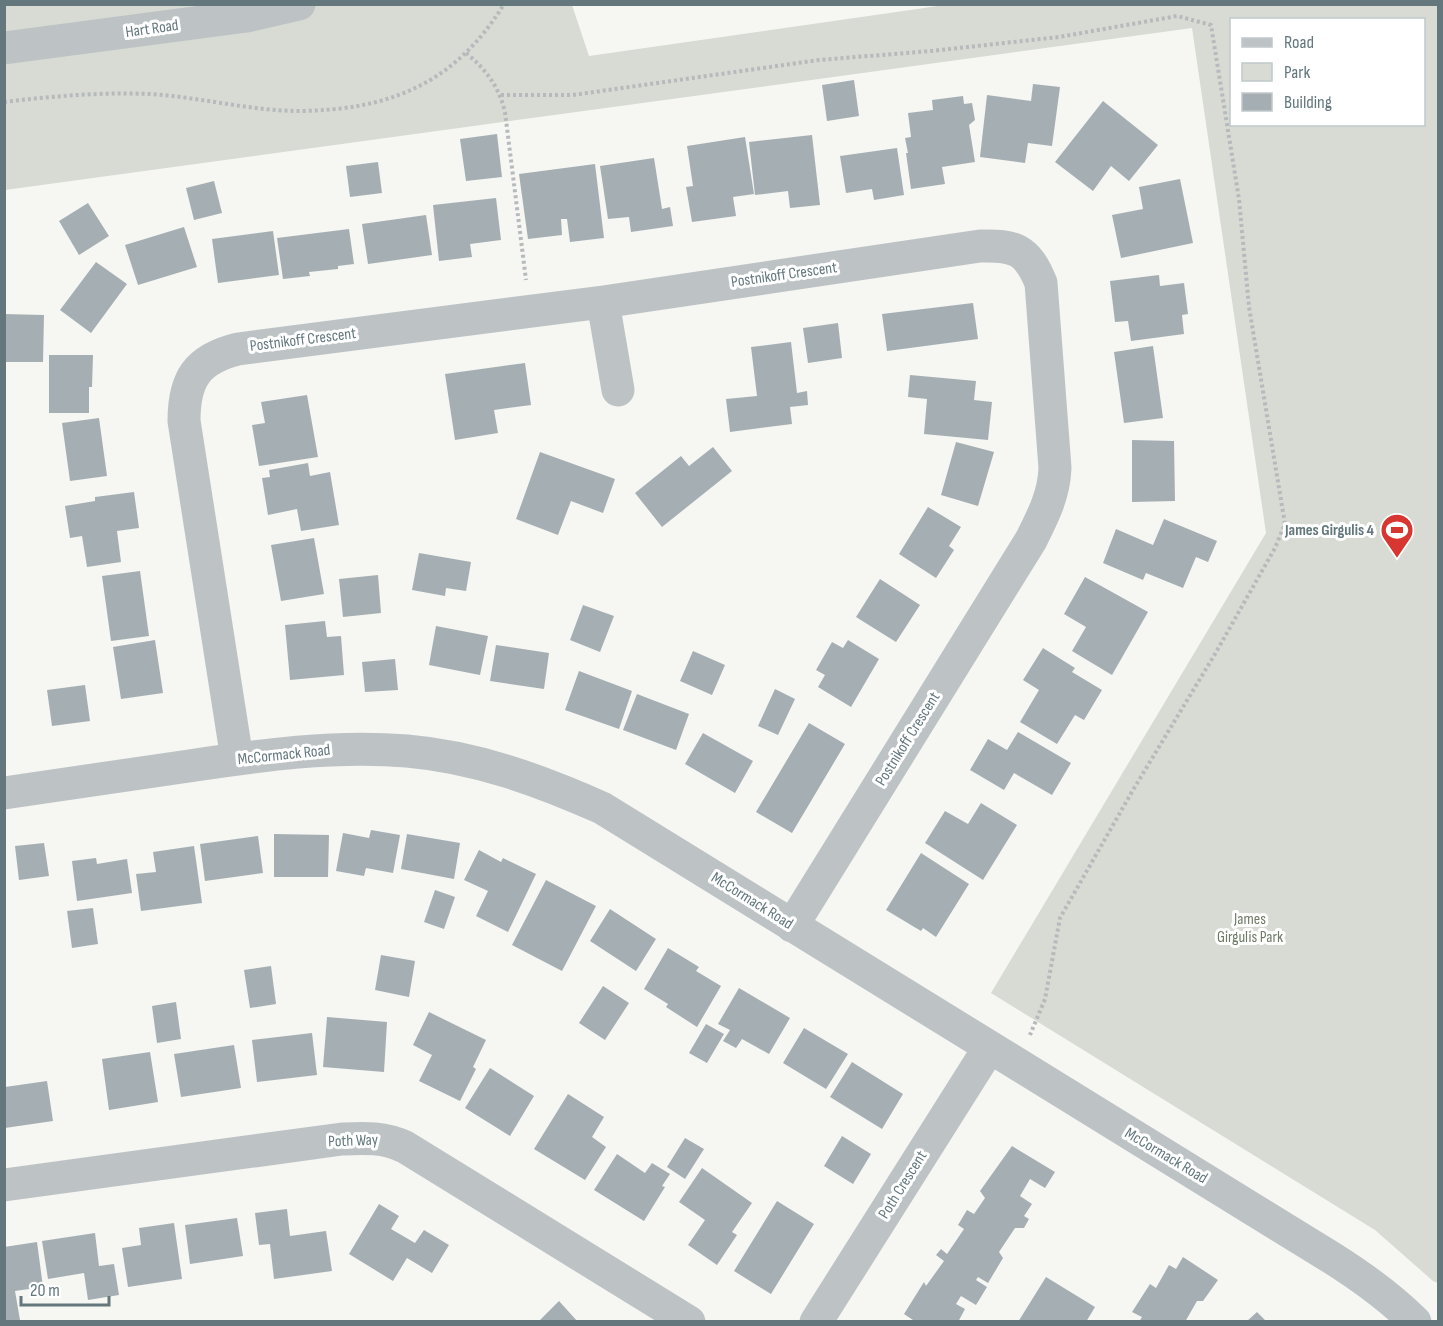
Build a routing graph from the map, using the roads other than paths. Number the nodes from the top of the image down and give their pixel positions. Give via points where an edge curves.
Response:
1 (299, 4) edge
2 (4, 48) edge
3 (603, 302) junction
4 (618, 390) dead end
5 (237, 759) junction
6 (4, 793) edge
7 (792, 926) junction
8 (989, 1048) junction
9 (4, 1185) edge
10 (689, 1322) edge
11 (816, 1322) edge
12 (1415, 1322) edge

1 - 2 street, Hart Road via 247,16
3 - 4 street
3 - 5 street, Postnikoff Crescent via 238,349 217,354 201,366 189,383 184,421
3 - 7 street, Postnikoff Crescent via 999,245 1017,249 1032,261 1041,283 1055,468 1050,500 1031,540
5 - 6 street, McCormack Road
5 - 7 street, McCormack Road via 365,748 408,751 498,767 602,808
7 - 8 street, McCormack Road
8 - 11 street, Poth Crescent
8 - 12 street, McCormack Road via 1365,1279
9 - 10 street, Poth Way via 342,1139 390,1140

